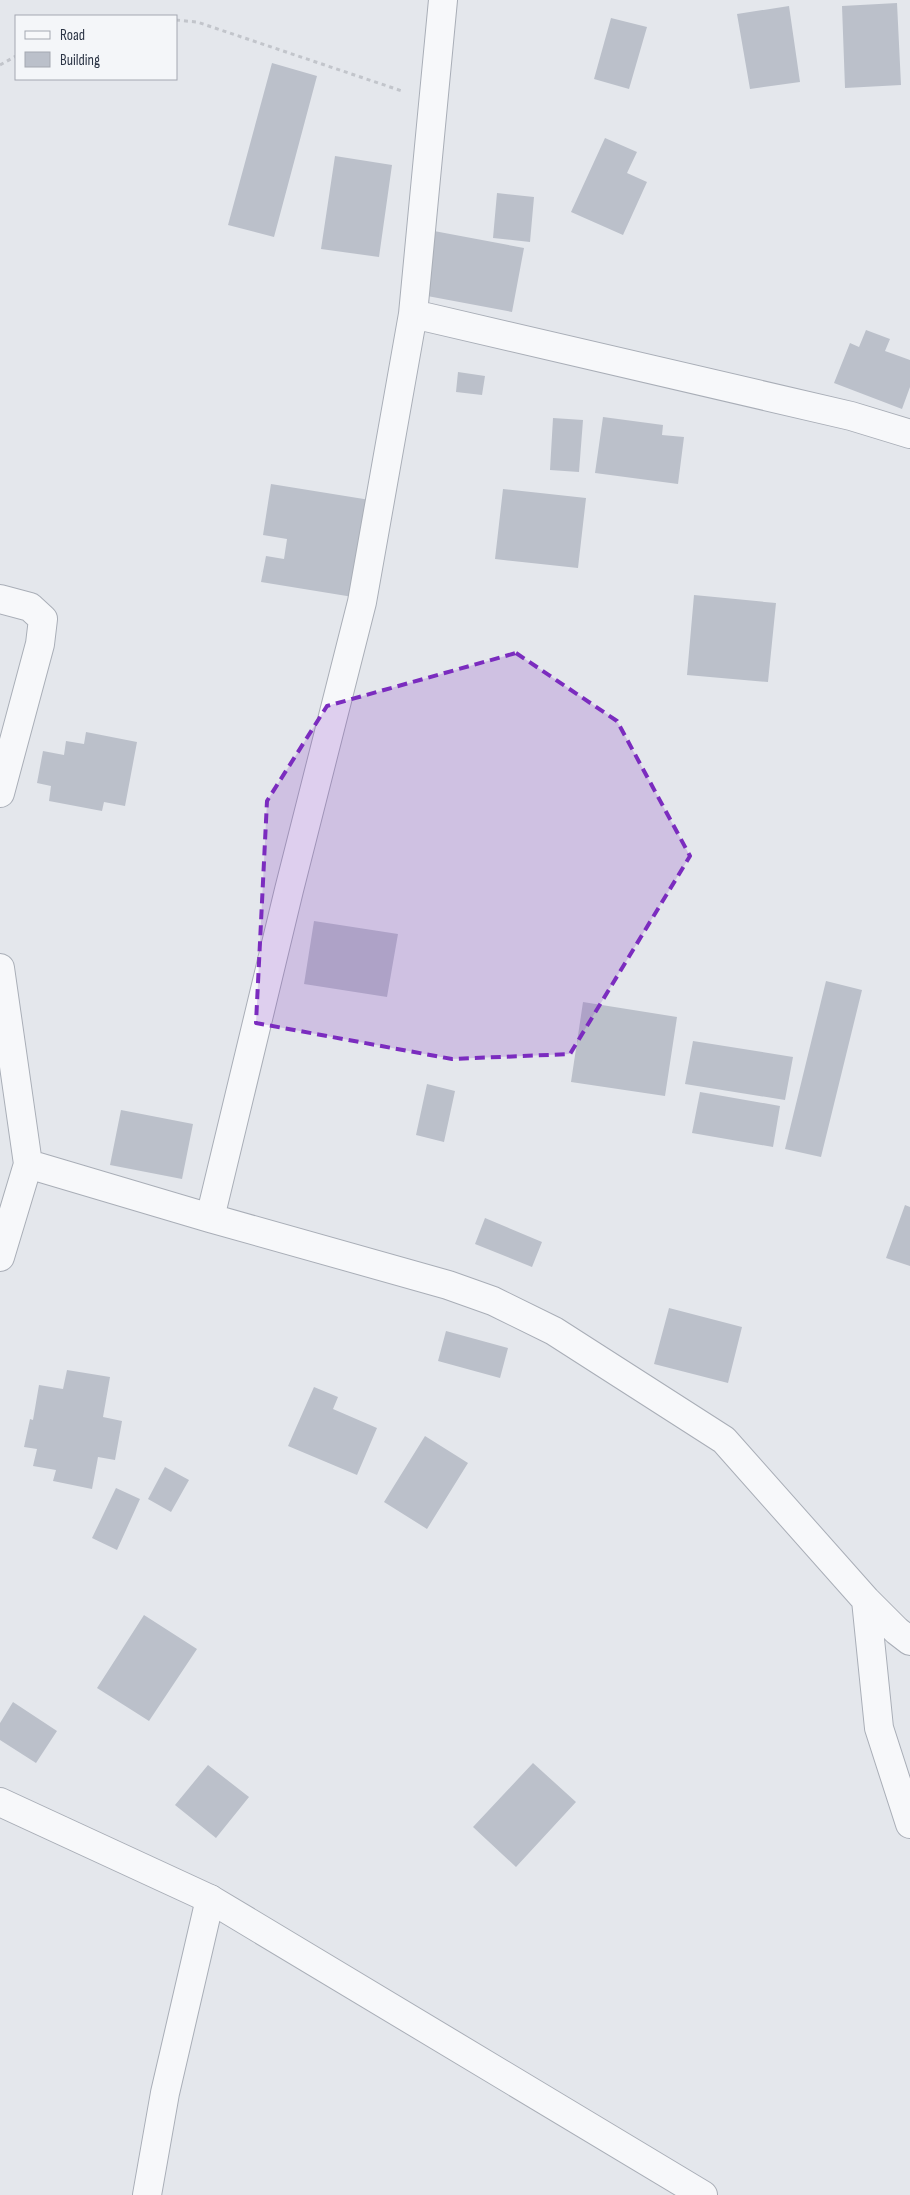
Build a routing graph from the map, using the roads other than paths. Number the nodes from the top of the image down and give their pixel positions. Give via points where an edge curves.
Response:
1 (443, 0) edge
2 (413, 314) junction
3 (910, 434) edge
4 (0, 599) edge
5 (0, 793) edge
6 (0, 968) edge
7 (3, 1005) edge
8 (28, 1164) junction
9 (210, 1218) junction
10 (0, 1257) edge
11 (866, 1600) junction
12 (910, 1641) edge
13 (0, 1802) edge
14 (910, 1824) edge
15 (210, 1899) junction
16 (147, 2195) edge
17 (703, 2195) edge

1 - 2 street
2 - 3 street via 851,416
2 - 9 street via 362,602
4 - 5 street via 30,607 43,619 40,644
6 - 7 street
7 - 8 street
8 - 9 street
8 - 10 street
9 - 11 street via 448,1285 493,1301 554,1331 724,1440
11 - 12 street
11 - 14 street via 879,1728
13 - 15 street
15 - 16 street via 165,2092
15 - 17 street

